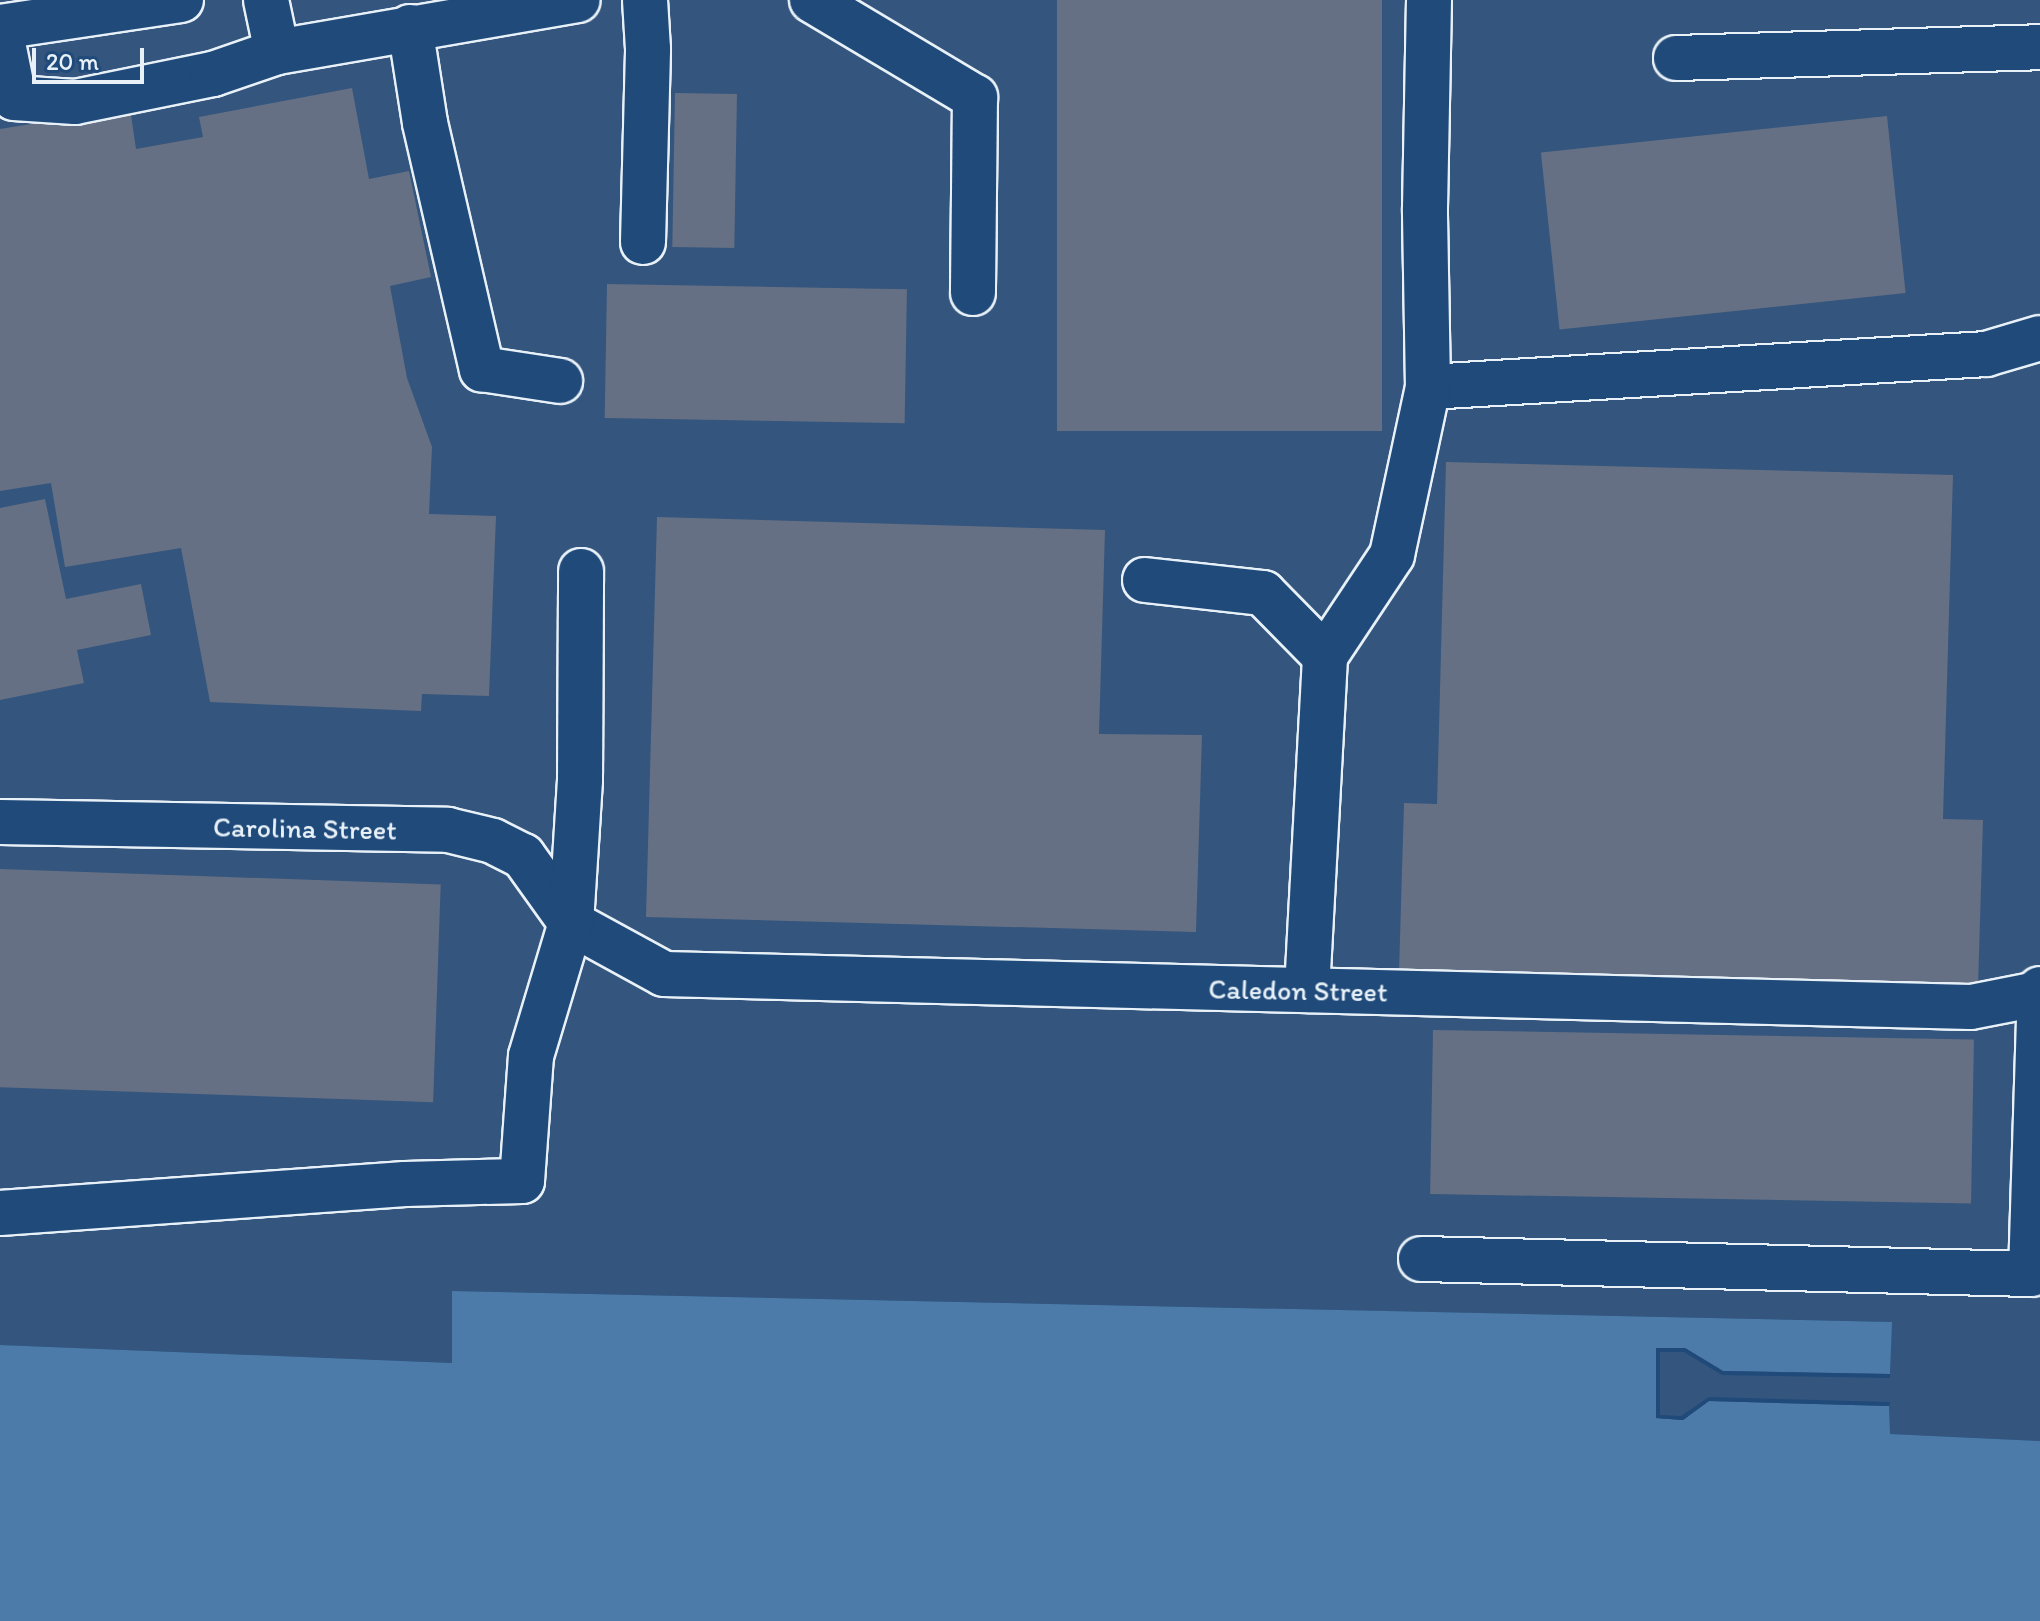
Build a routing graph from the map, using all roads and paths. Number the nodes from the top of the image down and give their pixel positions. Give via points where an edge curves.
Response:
1 (181, 0) edge
2 (266, 0) edge
3 (578, 0) edge
4 (645, 0) edge
5 (812, 0) edge
6 (1429, 0) edge
7 (410, 27) junction
8 (0, 28) edge
9 (2040, 47) edge
10 (277, 52) junction
11 (1676, 58) dead end
12 (7, 99) edge
13 (643, 242) dead end
14 (973, 293) dead end
15 (2040, 338) edge
16 (560, 381) dead end
17 (1428, 387) junction
18 (581, 571) dead end
19 (1145, 580) dead end
20 (1325, 656) junction
21 (0, 822) edge
22 (571, 923) junction
23 (1307, 990) junction
24 (2039, 991) edge
25 (0, 1213) edge
26 (1421, 1259) dead end

1 - 8 street
2 - 10 street
3 - 7 street
4 - 13 street
5 - 14 street via 975,97
6 - 17 street
7 - 10 street
7 - 16 street via 425,123 482,369
8 - 12 street
9 - 11 street
10 - 12 street via 213,74 75,102
15 - 17 street via 1986,354
17 - 20 street via 1392,555
18 - 22 street via 580,780
19 - 20 street via 1263,593
20 - 23 street
21 - 22 street, Carolina Street via 448,830 493,841 523,856
22 - 23 street, Caledon Street via 664,974
22 - 25 street via 531,1056 522,1181 405,1184
23 - 24 street, Caledon Street via 1971,1007
24 - 26 street via 2031,1274

